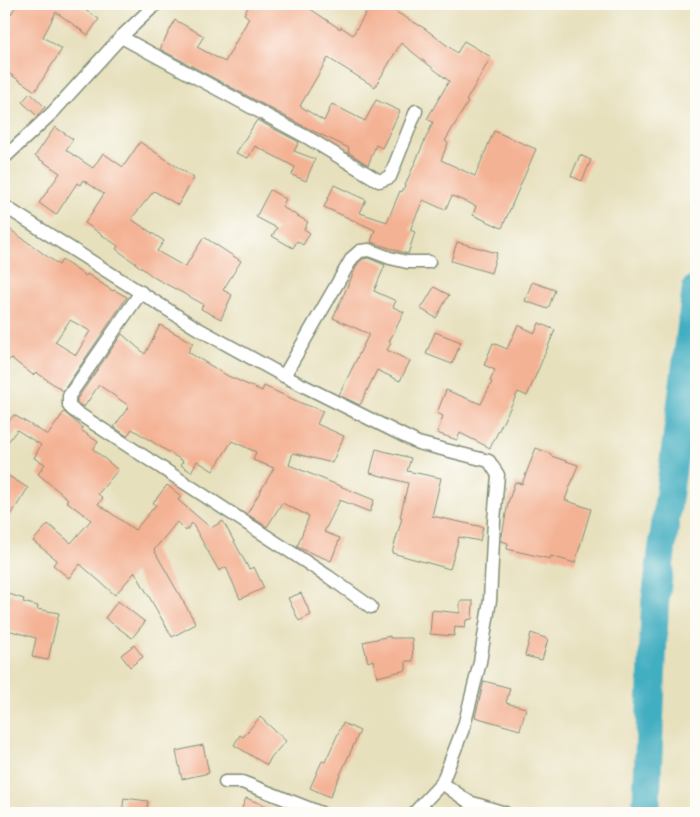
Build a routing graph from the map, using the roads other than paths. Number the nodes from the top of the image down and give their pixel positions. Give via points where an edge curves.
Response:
1 (156, 4) edge
2 (121, 37) junction
3 (416, 111) dead end
4 (4, 158) edge
5 (4, 206) edge
6 (429, 262) dead end
7 (141, 292) junction
8 (284, 376) junction
9 (371, 607) dead end
10 (224, 782) dead end
11 (442, 783) junction
12 (322, 813) edge
13 (414, 813) edge
14 (505, 813) edge

1 - 2 street
2 - 3 street via 379,181 390,177
2 - 4 street via 53,112
5 - 7 street
6 - 8 street via 407,262 369,250 360,251 352,258
7 - 8 street via 195,327
7 - 9 street via 69,396 69,406
8 - 11 street via 418,444 489,461 498,475 490,600 481,653 464,726
10 - 12 street via 242,782
11 - 13 street
11 - 14 street via 469,802

